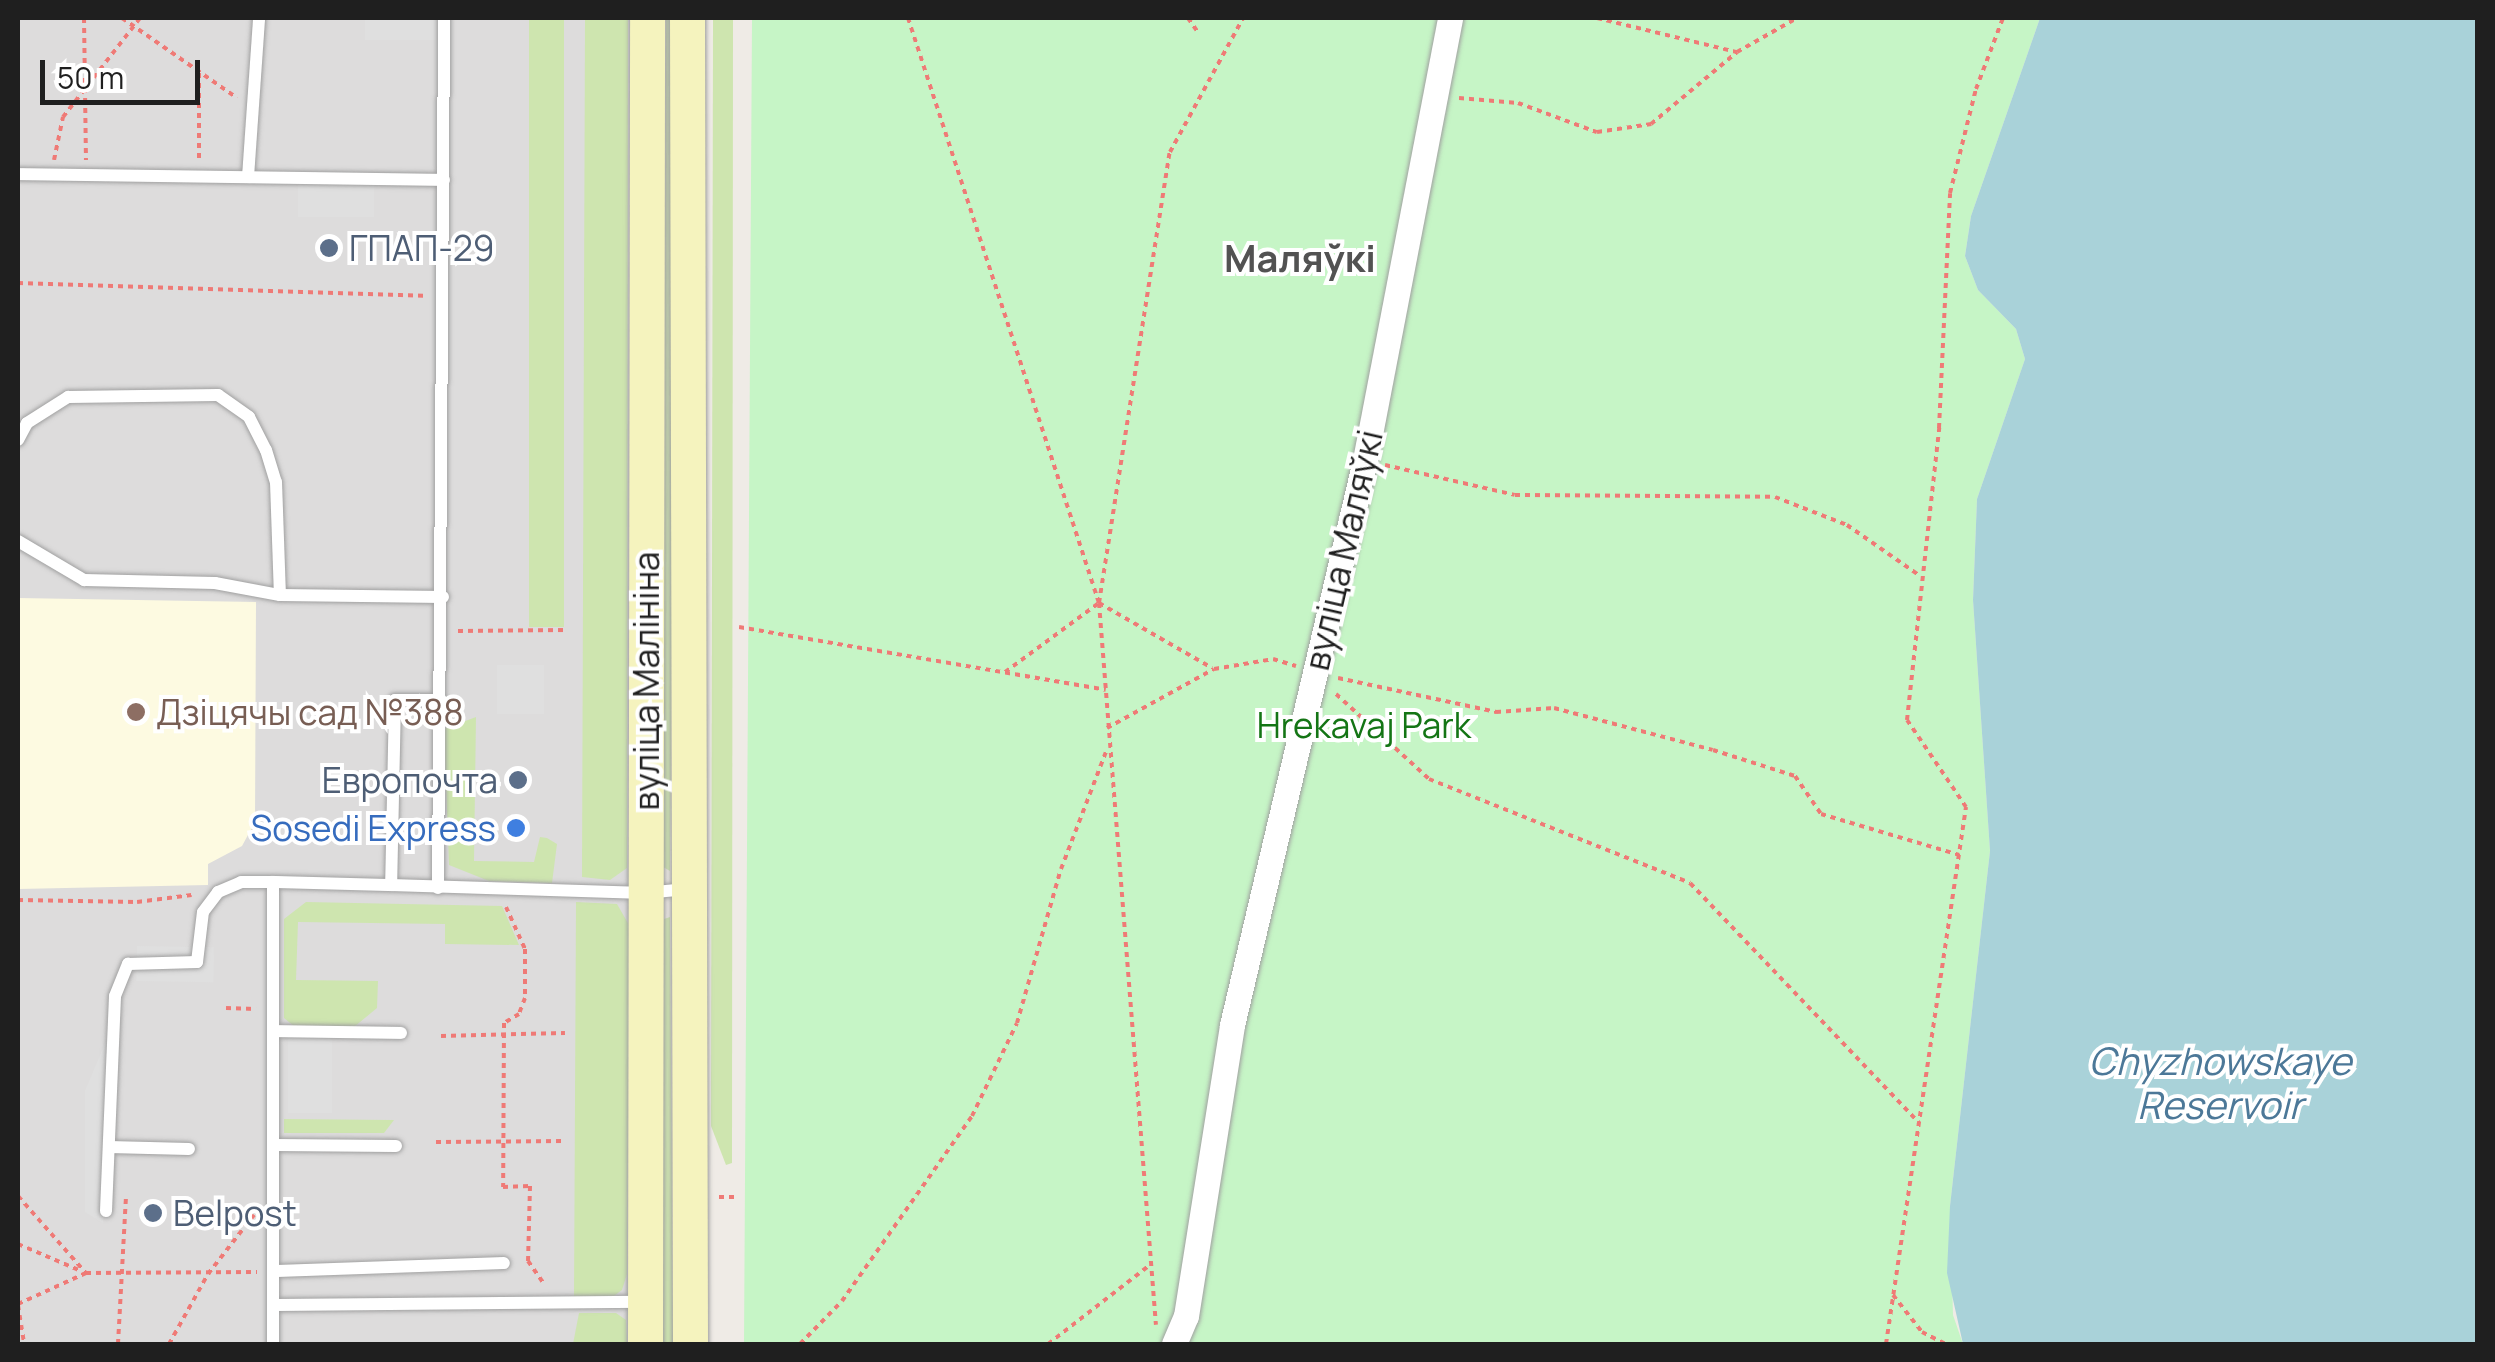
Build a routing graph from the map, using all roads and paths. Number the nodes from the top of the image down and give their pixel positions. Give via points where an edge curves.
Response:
1 (84, 18) edge
2 (122, 18) edge
3 (140, 18) edge
4 (259, 18) edge
5 (444, 18) edge
6 (647, 18) edge
7 (687, 18) edge
8 (908, 18) edge
9 (1188, 18) edge
10 (1243, 18) edge
11 (1450, 18) edge
12 (1597, 18) edge
13 (1798, 18) edge
14 (2002, 18) edge
15 (132, 24) junction
16 (1200, 34) dead end
17 (1737, 52) junction
18 (199, 68) junction
19 (82, 91) junction
20 (1433, 96) junction
21 (252, 110) junction
22 (18, 174) edge
23 (51, 174) junction
24 (87, 175) junction
25 (198, 176) junction
26 (248, 177) junction
27 (444, 180) junction
28 (18, 283) edge
29 (444, 296) junction
30 (18, 440) edge
31 (1366, 460) junction
32 (18, 541) edge
33 (1920, 576) junction
34 (280, 596) junction
35 (443, 597) junction
36 (1099, 603) junction
37 (738, 627) dead end
38 (568, 630) dead end
39 (442, 632) junction
40 (1214, 670) junction
41 (1005, 672) junction
42 (1314, 672) junction
43 (1106, 690) junction
44 (440, 700) junction
45 (1106, 729) junction
46 (1106, 751) junction
47 (1958, 855) junction
48 (273, 882) junction
49 (391, 886) junction
50 (438, 888) junction
51 (689, 888) junction
52 (218, 892) junction
53 (646, 893) junction
54 (18, 900) edge
55 (506, 902) dead end
56 (226, 1008) dead end
57 (250, 1009) dead end
58 (276, 1031) junction
59 (401, 1033) dead end
60 (565, 1033) dead end
61 (503, 1034) junction
62 (441, 1036) dead end
63 (1919, 1123) junction
64 (436, 1142) dead end
65 (502, 1142) junction
66 (564, 1142) dead end
67 (274, 1145) junction
68 (108, 1146) junction
69 (396, 1146) dead end
70 (127, 1147) junction
71 (189, 1150) dead end
72 (274, 1190) junction
73 (18, 1196) edge
74 (106, 1210) dead end
75 (18, 1244) edge
76 (504, 1263) dead end
77 (1150, 1264) junction
78 (124, 1271) junction
79 (277, 1271) junction
80 (86, 1273) junction
81 (208, 1274) junction
82 (1893, 1296) junction
83 (562, 1302) junction
84 (646, 1302) junction
85 (18, 1304) edge
86 (275, 1305) junction
87 (1186, 1316) junction
88 (1165, 1338) edge
89 (1944, 1343) edge
90 (24, 1344) edge
91 (118, 1344) edge
92 (170, 1344) edge
93 (274, 1344) edge
94 (646, 1344) edge
95 (690, 1344) edge
96 (800, 1344) edge
97 (1048, 1344) edge
98 (1196, 1344) edge
99 (1886, 1344) edge

1 - 19 path
2 - 15 path
3 - 15 path
4 - 21 lane
5 - 27 lane
6 - 53 main road, вуліца Малініна
7 - 51 main road, вуліца Малініна
8 - 36 path
9 - 16 path
10 - 36 path via 1170,152
11 - 20 street, вуліца Маляўкі
12 - 17 path
13 - 17 path
14 - 33 path via 1950,193 1939,428
15 - 18 path
15 - 19 path
17 - 20 path via 1651,124 1598,132 1518,103
18 - 21 path
18 - 25 path
19 - 23 path via 63,117
19 - 24 path
20 - 31 street, вуліца Маляўкі
21 - 26 lane
22 - 23 lane
23 - 24 lane
24 - 25 lane
25 - 26 lane
26 - 27 lane
27 - 29 lane
28 - 29 path
29 - 35 lane
30 - 34 lane via 27,422 68,396 218,395 250,417 276,482
31 - 33 path via 1514,495 1774,497 1847,524
31 - 42 street, вуліца Маляўкі
32 - 34 lane via 84,580 215,583
33 - 47 path via 1906,720 1966,807
34 - 35 lane
35 - 39 lane
36 - 40 path
36 - 41 path
36 - 43 path
37 - 41 path
38 - 39 path
39 - 44 lane
40 - 42 path via 1272,659
40 - 45 path
41 - 43 path
42 - 47 path via 1447,705 1496,712 1554,708 1713,750 1794,776 1821,814
42 - 63 path via 1428,779 1690,884
42 - 87 street, вуліца Маляўкі via 1232,1025
43 - 45 path
44 - 49 lane via 395,700
44 - 50 lane
45 - 46 path
46 - 77 path
46 - 96 path via 1061,869 1017,1023 972,1116 842,1301
47 - 63 path
48 - 49 lane
48 - 52 lane via 240,882
48 - 58 lane
49 - 50 lane
50 - 53 lane
51 - 53 lane
51 - 95 main road, вуліца Малініна
52 - 54 path via 138,902
52 - 68 lane via 202,912 197,962 128,964 115,996
53 - 84 main road, вуліца Малініна
55 - 61 path via 525,949 525,998
56 - 57 path
58 - 59 lane
58 - 67 lane
60 - 61 path
61 - 62 path
61 - 65 path
63 - 82 path
64 - 65 path
65 - 66 path
65 - 83 path via 503,1187 530,1186 528,1261
67 - 69 lane
67 - 72 lane
68 - 70 lane
68 - 74 lane
70 - 71 lane
70 - 78 path
72 - 79 lane
72 - 81 path
73 - 80 path
75 - 80 path
76 - 79 lane
77 - 88 path
77 - 97 path
78 - 80 path
78 - 81 path
78 - 91 path
79 - 81 path
79 - 86 lane
80 - 85 path
81 - 92 path
82 - 89 path via 1922,1332
82 - 99 path
83 - 84 lane
83 - 86 lane
84 - 94 main road, вуліца Малініна
85 - 90 path
86 - 93 lane
87 - 88 street, вуліца Маляўкі
87 - 98 street, вуліца Маляўкі

